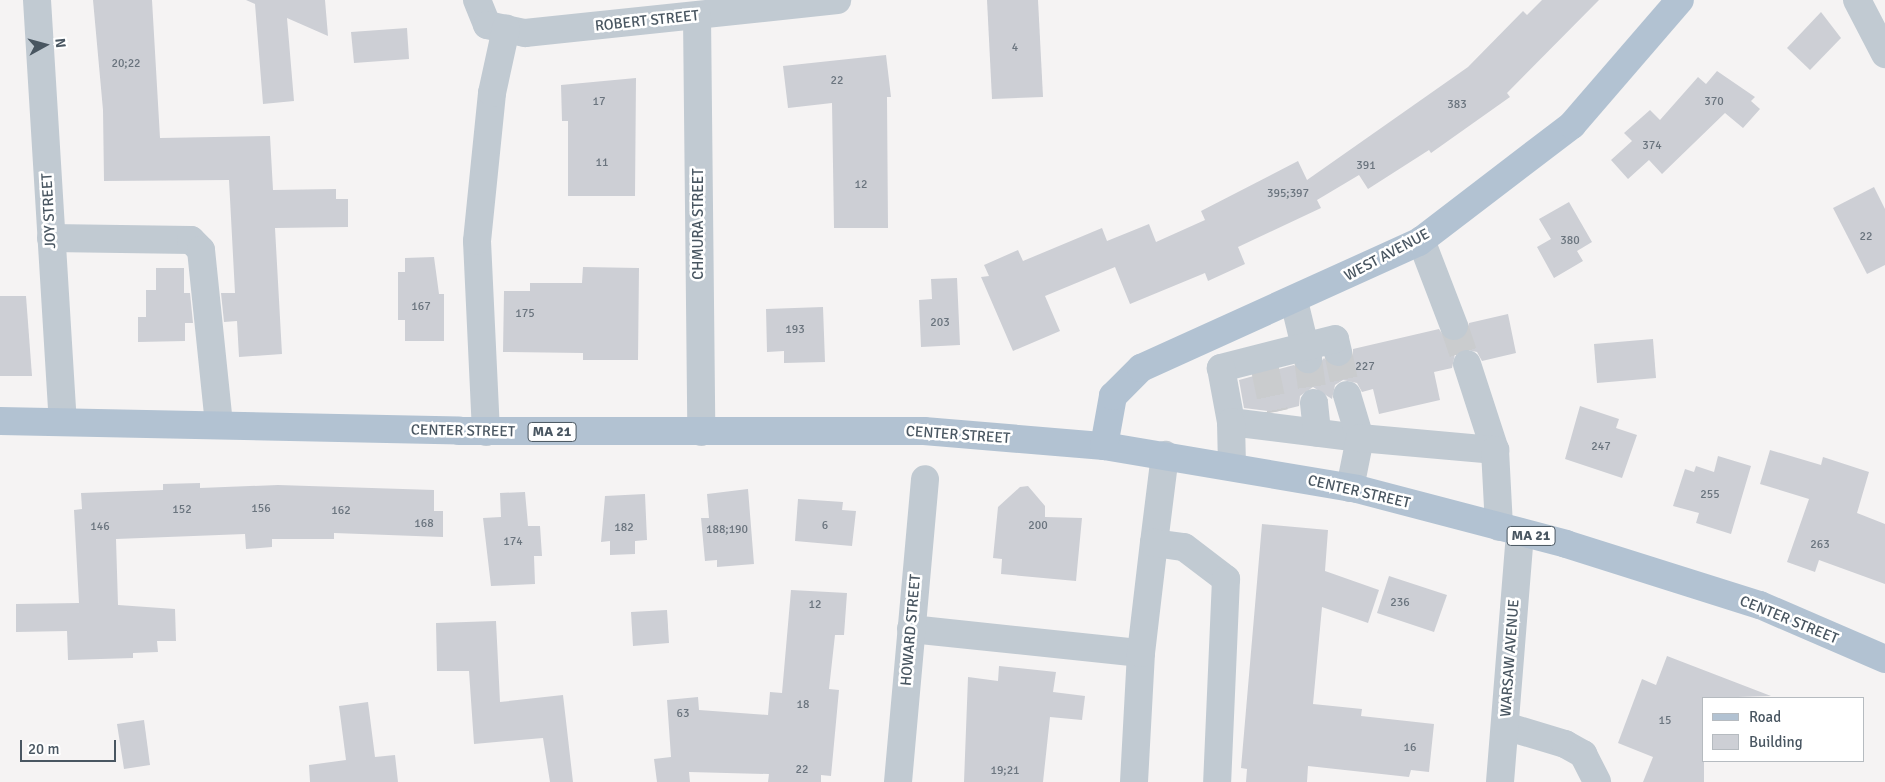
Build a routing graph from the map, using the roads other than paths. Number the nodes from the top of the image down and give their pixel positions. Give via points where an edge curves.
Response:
1 (37, 0) edge
2 (477, 0) edge
3 (837, 0) edge
4 (1680, 0) edge
5 (1857, 0) edge
6 (698, 16) junction
7 (496, 27) junction
8 (1885, 54) edge
9 (51, 238) junction
10 (1421, 240) junction
11 (1294, 301) junction
12 (1454, 326) tunnel mouth
13 (1338, 352) tunnel mouth
14 (1306, 353) junction
15 (1467, 364) tunnel mouth
16 (1347, 395) tunnel mouth
17 (1314, 403) tunnel mouth
18 (0, 420) edge
19 (63, 421) junction
20 (1231, 422) junction
21 (219, 425) junction
22 (486, 432) junction
23 (701, 432) junction
24 (1317, 433) junction
25 (1360, 438) junction
26 (1104, 446) junction
27 (1495, 450) junction
28 (1165, 454) junction
29 (1232, 466) junction
30 (925, 479) dead end
31 (1350, 488) junction
32 (1510, 530) junction
33 (1154, 543) junction
34 (911, 629) junction
35 (1141, 652) junction
36 (1885, 659) edge
37 (1505, 726) junction
38 (898, 782) edge
39 (1134, 782) edge
40 (1217, 782) edge
41 (1500, 782) edge
42 (1597, 782) edge

1 - 9 street, JOY STREET
2 - 7 street
3 - 6 street, ROBERT STREET
4 - 10 main road, WEST AVENUE via 1572,125
5 - 8 street
6 - 7 street, ROBERT STREET via 524,33
6 - 23 street, CHMURA STREET
7 - 22 street via 477,241
9 - 19 street, JOY STREET
9 - 21 street via 191,240 201,250
10 - 11 main road, WEST AVENUE
10 - 12 street
11 - 14 street
11 - 26 main road, WEST AVENUE via 1141,368 1113,396
13 - 14 street via 1335,338
14 - 20 street via 1222,368
15 - 27 street, WARSAW AVENUE
16 - 25 street
17 - 24 street
18 - 19 main road, CENTER STREET / MA 21
19 - 21 main road, CENTER STREET / MA 21
20 - 24 street via 1276,420
20 - 29 street
21 - 22 main road, CENTER STREET / MA 21
22 - 23 main road, CENTER STREET / MA 21
23 - 26 main road, CENTER STREET / MA 21 via 924,431
24 - 25 street
25 - 27 street
25 - 31 street
26 - 28 main road, CENTER STREET / MA 21
27 - 32 street, WARSAW AVENUE
28 - 29 main road, CENTER STREET / MA 21
28 - 33 street
29 - 31 main road, CENTER STREET / MA 21
30 - 34 street, HOWARD STREET
31 - 32 main road, CENTER STREET / MA 21
32 - 36 main road, CENTER STREET / MA 21 via 1760,605
32 - 37 street, WARSAW AVENUE
33 - 35 street
33 - 40 street via 1184,547 1226,579
34 - 35 street
34 - 38 street, HOWARD STREET
35 - 39 street
37 - 41 street, WARSAW AVENUE
37 - 42 street via 1565,744 1583,754

